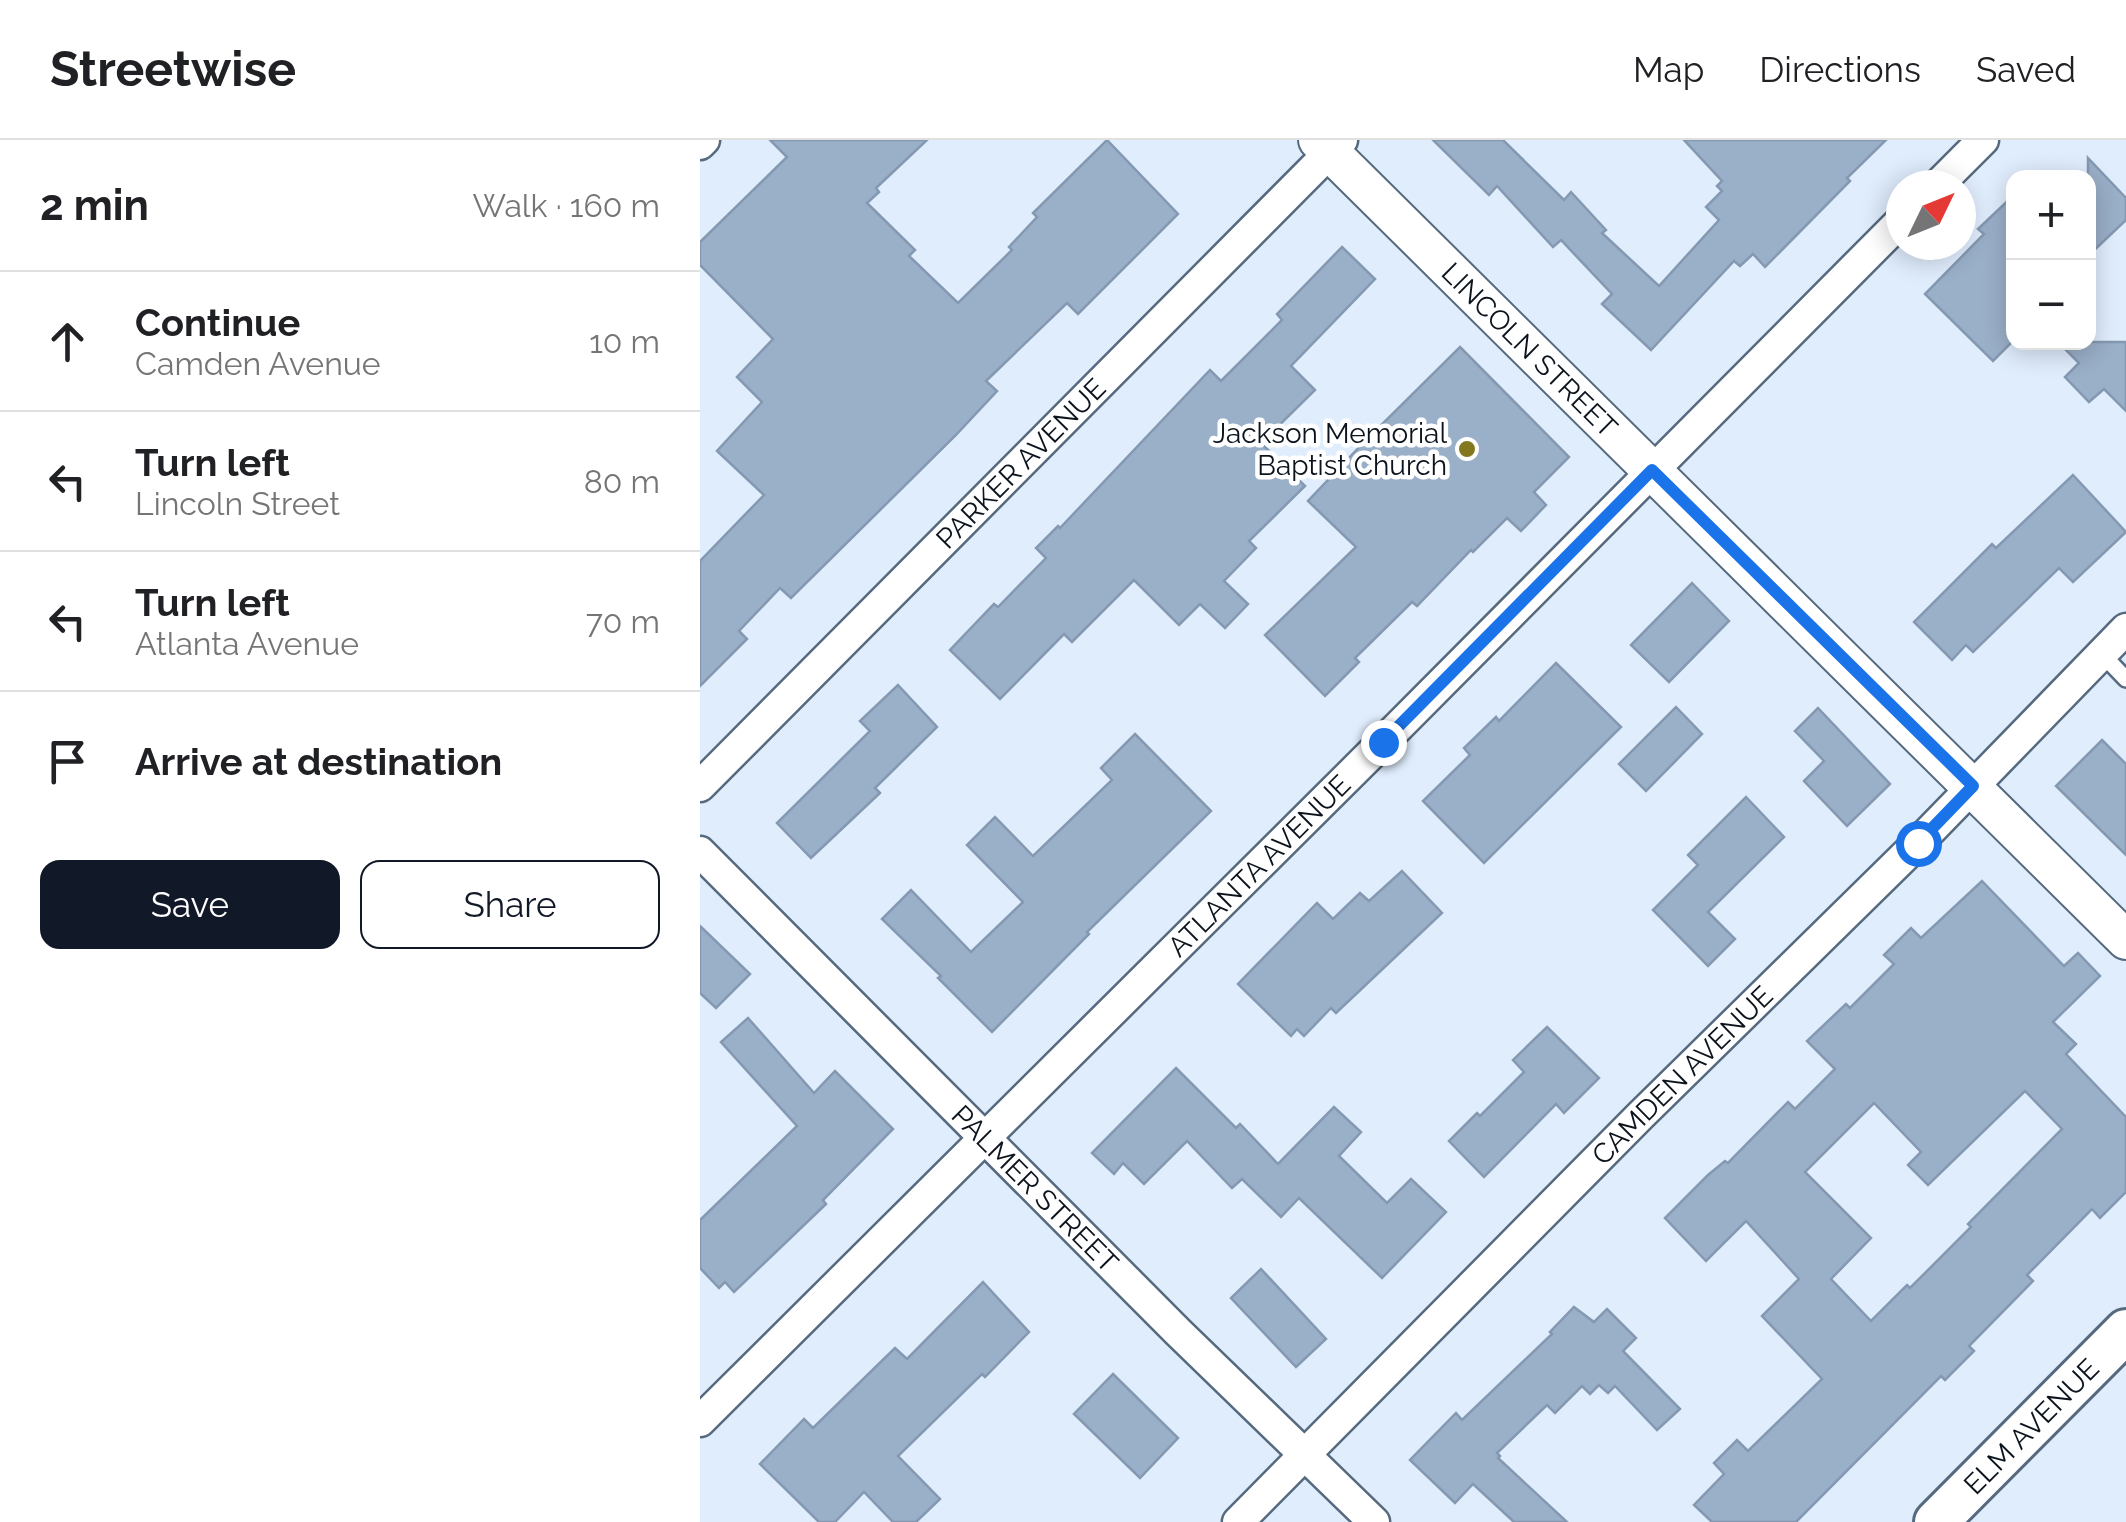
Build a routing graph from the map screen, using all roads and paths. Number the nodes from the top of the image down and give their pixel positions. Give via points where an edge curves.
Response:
1 (1983, 140) edge
2 (1330, 144) edge
3 (1953, 170) edge
4 (1886, 236) edge
5 (1652, 470) junction
6 (2126, 630) edge
7 (2102, 654) junction
8 (2126, 679) edge
9 (700, 786) edge
10 (1973, 786) junction
11 (700, 852) edge
12 (2126, 940) edge
13 (986, 1138) junction
14 (2126, 1331) edge
15 (700, 1421) edge
16 (1304, 1454) junction
17 (1238, 1522) edge
18 (1374, 1522) edge
19 (1936, 1522) edge

1 - 3 street
2 - 5 street, LINCOLN STREET
2 - 9 street, PARKER AVENUE
4 - 5 street, ATLANTA AVENUE
5 - 10 street, LINCOLN STREET
5 - 13 street, ATLANTA AVENUE
6 - 7 street, CAMDEN AVENUE
7 - 8 lane
7 - 10 street, CAMDEN AVENUE
10 - 12 street, LINCOLN STREET
10 - 16 street, CAMDEN AVENUE
11 - 13 street, PALMER STREET
13 - 15 street, ATLANTA AVENUE
13 - 16 street, PALMER STREET
14 - 19 main road, ELM AVENUE
16 - 17 street, CAMDEN AVENUE
16 - 18 street, PALMER STREET

